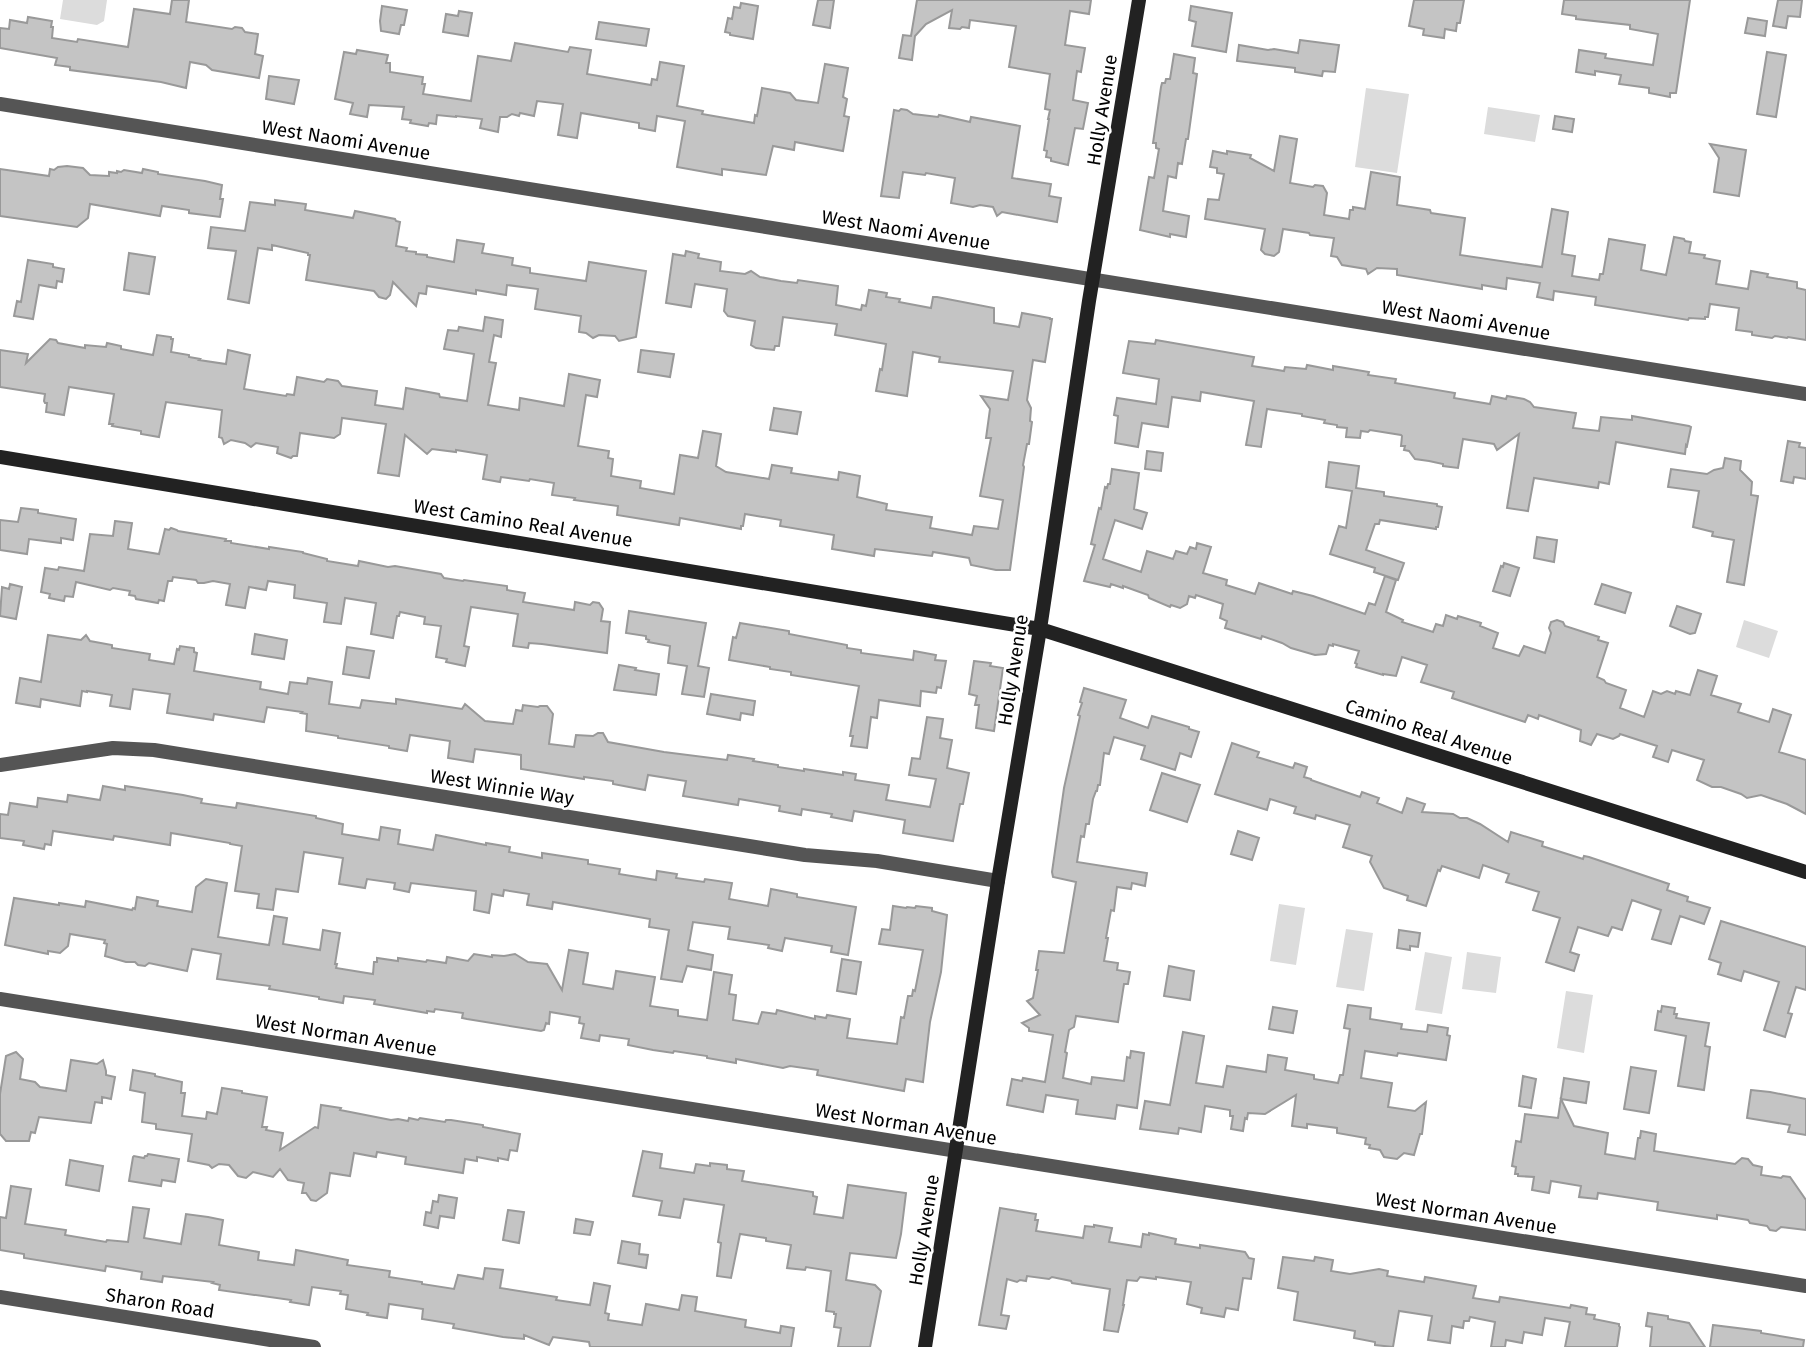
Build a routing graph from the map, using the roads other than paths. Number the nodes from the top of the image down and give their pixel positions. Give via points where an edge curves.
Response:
1 (1139, 0) edge
2 (0, 103) edge
3 (1093, 279) junction
4 (1806, 394) edge
5 (0, 457) edge
6 (1040, 629) junction
7 (0, 765) edge
8 (1806, 873) edge
9 (998, 881) junction
10 (0, 999) edge
11 (956, 1151) junction
12 (1806, 1286) edge
13 (0, 1297) edge
14 (314, 1347) edge
15 (925, 1347) edge

1 - 3 street, Holly Avenue
2 - 3 street, West Naomi Avenue
3 - 4 street, West Naomi Avenue
3 - 6 street, Holly Avenue
5 - 6 street, West Camino Real Avenue
6 - 8 street, Camino Real Avenue
6 - 9 street, Holly Avenue
7 - 9 street, West Winnie Way via 113,748 154,750 805,855 877,861
9 - 11 street, Holly Avenue
10 - 11 street, West Norman Avenue
11 - 12 street, West Norman Avenue
11 - 15 street, Holly Avenue
13 - 14 street, Sharon Road

